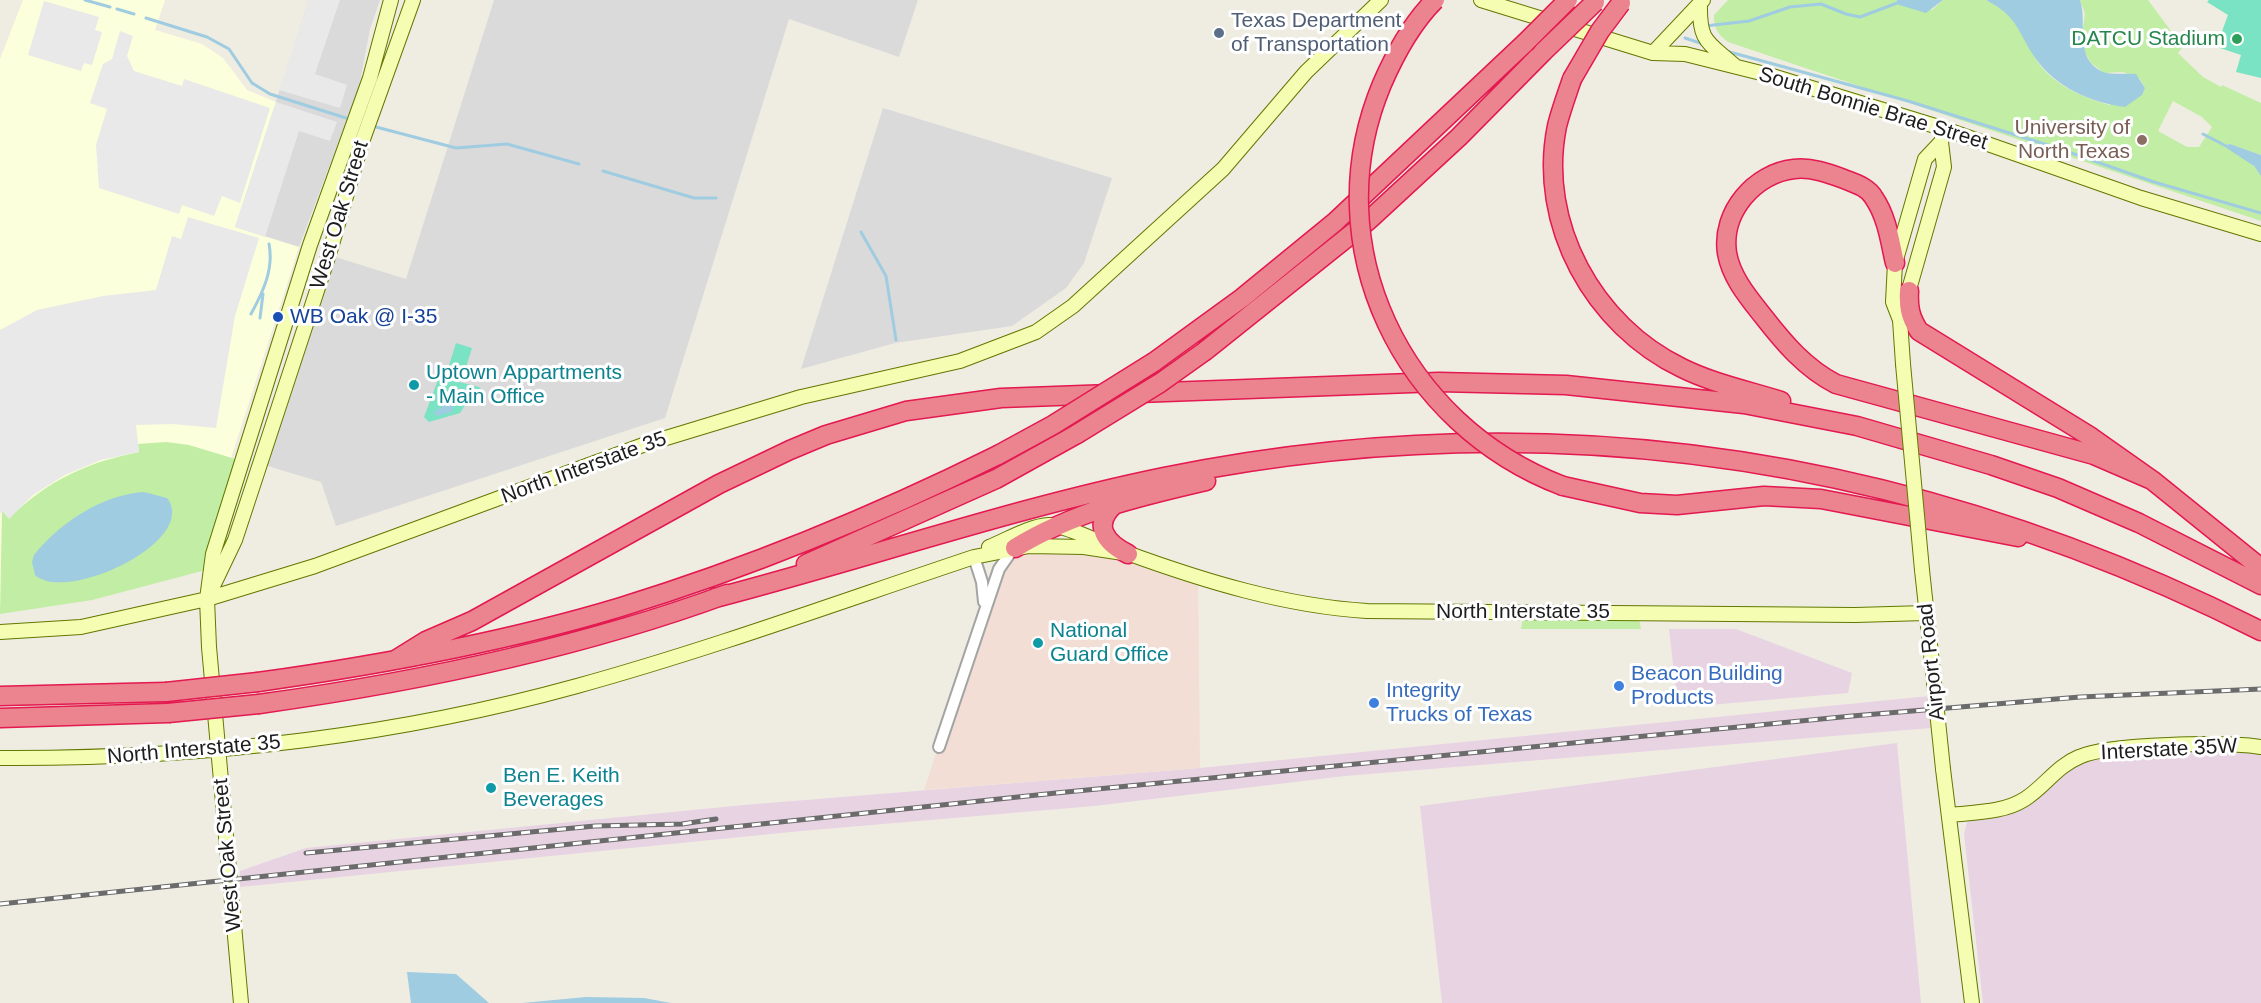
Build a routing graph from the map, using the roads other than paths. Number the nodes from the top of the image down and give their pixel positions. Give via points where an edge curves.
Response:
1 (391, 0) edge
2 (413, 0) edge
3 (1368, 0) edge
4 (1381, 0) edge
5 (1435, 0) edge
6 (1481, 0) edge
7 (1568, 0) edge
8 (1596, 1) edge
9 (1622, 2) edge
10 (1702, 2) edge
11 (1364, 18) junction
12 (1653, 53) junction
13 (1736, 66) junction
14 (1943, 136) junction
15 (2261, 234) edge
16 (1895, 263) junction
17 (1910, 291) junction
18 (1900, 320) junction
19 (1857, 426) junction
20 (1385, 447) junction
21 (2152, 480) junction
22 (1115, 504) junction
23 (228, 505) junction
24 (244, 511) junction
25 (1055, 525) junction
26 (1016, 548) junction
27 (2072, 548) junction
28 (1128, 554) junction
29 (974, 557) junction
30 (2261, 568) edge
31 (2261, 585) edge
32 (716, 598) junction
33 (207, 599) junction
34 (1926, 613) junction
35 (982, 614) junction
36 (2261, 631) edge
37 (0, 632) edge
38 (397, 659) junction
39 (0, 696) edge
40 (0, 718) edge
41 (939, 747) dead end
42 (2261, 747) edge
43 (219, 750) junction
44 (0, 758) edge
45 (1950, 815) junction
46 (241, 1003) edge
47 (1972, 1003) edge

1 - 23 main road, West Oak Street via 370,78 308,249
2 - 24 main road, West Oak Street via 362,142 334,241
3 - 11 main road
4 - 11 main road, North Interstate 35
5 - 27 highway, bridge via 1397,53 1367,126 1359,173 1359,219 1376,301 1403,356 1436,400 1487,446 1530,472 1563,486 1607,497 1658,504 1764,496 1821,499
6 - 12 main road, South Bonnie Brae Street
7 - 38 highway, bridge via 1327,229 1154,362 1053,425 998,455 790,548 698,581 517,635
8 - 32 highway, bridge via 1369,220 1160,383 996,479 820,559
9 - 19 highway, bridge via 1572,79 1557,127 1555,190 1581,273 1604,308 1631,335 1683,369
10 - 12 main road
10 - 13 main road via 1699,27 1703,38
11 - 33 main road, North Interstate 35 via 1306,72 1234,158 1068,310 1043,328 960,361 801,397 643,445 315,566
12 - 13 main road, South Bonnie Brae Street via 1685,54
13 - 14 main road, South Bonnie Brae Street
14 - 15 main road, South Bonnie Brae Street
14 - 16 main road, Airport Road via 1925,159
14 - 17 main road, Airport Road via 1944,167
16 - 18 main road, Airport Road via 1893,302
16 - 21 highway via 1886,223 1873,196 1854,182 1810,169 1781,171 1757,185 1738,204 1729,226 1727,252 1740,285 1780,337 1817,374 1836,384 2094,455
17 - 18 main road, Airport Road
17 - 21 highway via 1908,306 1919,331 2091,437
18 - 34 main road, Airport Road, bridge
19 - 31 highway via 2058,488 2150,528
19 - 38 highway via 1700,398 1566,385 1491,383 1019,397 938,405 826,435 754,466
20 - 22 highway via 1211,480
20 - 27 highway via 1549,442 1725,458 1893,491 1961,509
20 - 32 highway via 1226,466 1111,488
21 - 30 highway
22 - 25 highway
22 - 28 highway via 1104,519 1104,531 1108,541
23 - 24 main road
23 - 33 main road, West Oak Street via 213,554
24 - 33 main road, West Oak Street
25 - 26 highway
25 - 28 main road, North Interstate 35
25 - 29 main road, North Interstate 35 via 978,551
26 - 28 main road, North Interstate 35 via 1075,547
26 - 29 main road, North Interstate 35
26 - 35 street via 1003,561
27 - 36 highway via 2135,572
28 - 34 main road, North Interstate 35 via 1243,590 1349,610
29 - 35 street via 984,589
29 - 43 main road, North Interstate 35 via 575,687 416,723
32 - 40 highway, bridge via 601,634 381,686 168,713
33 - 37 main road, North Interstate 35 via 81,627
33 - 43 main road, West Oak Street
34 - 45 main road, Airport Road, bridge
35 - 41 street
38 - 39 highway, bridge via 258,682 166,692
42 - 45 main road, Interstate 35W via 2096,752 2067,763 2016,804
43 - 44 main road, North Interstate 35 via 116,758
43 - 46 main road, West Oak Street
45 - 47 main road, Airport Road

